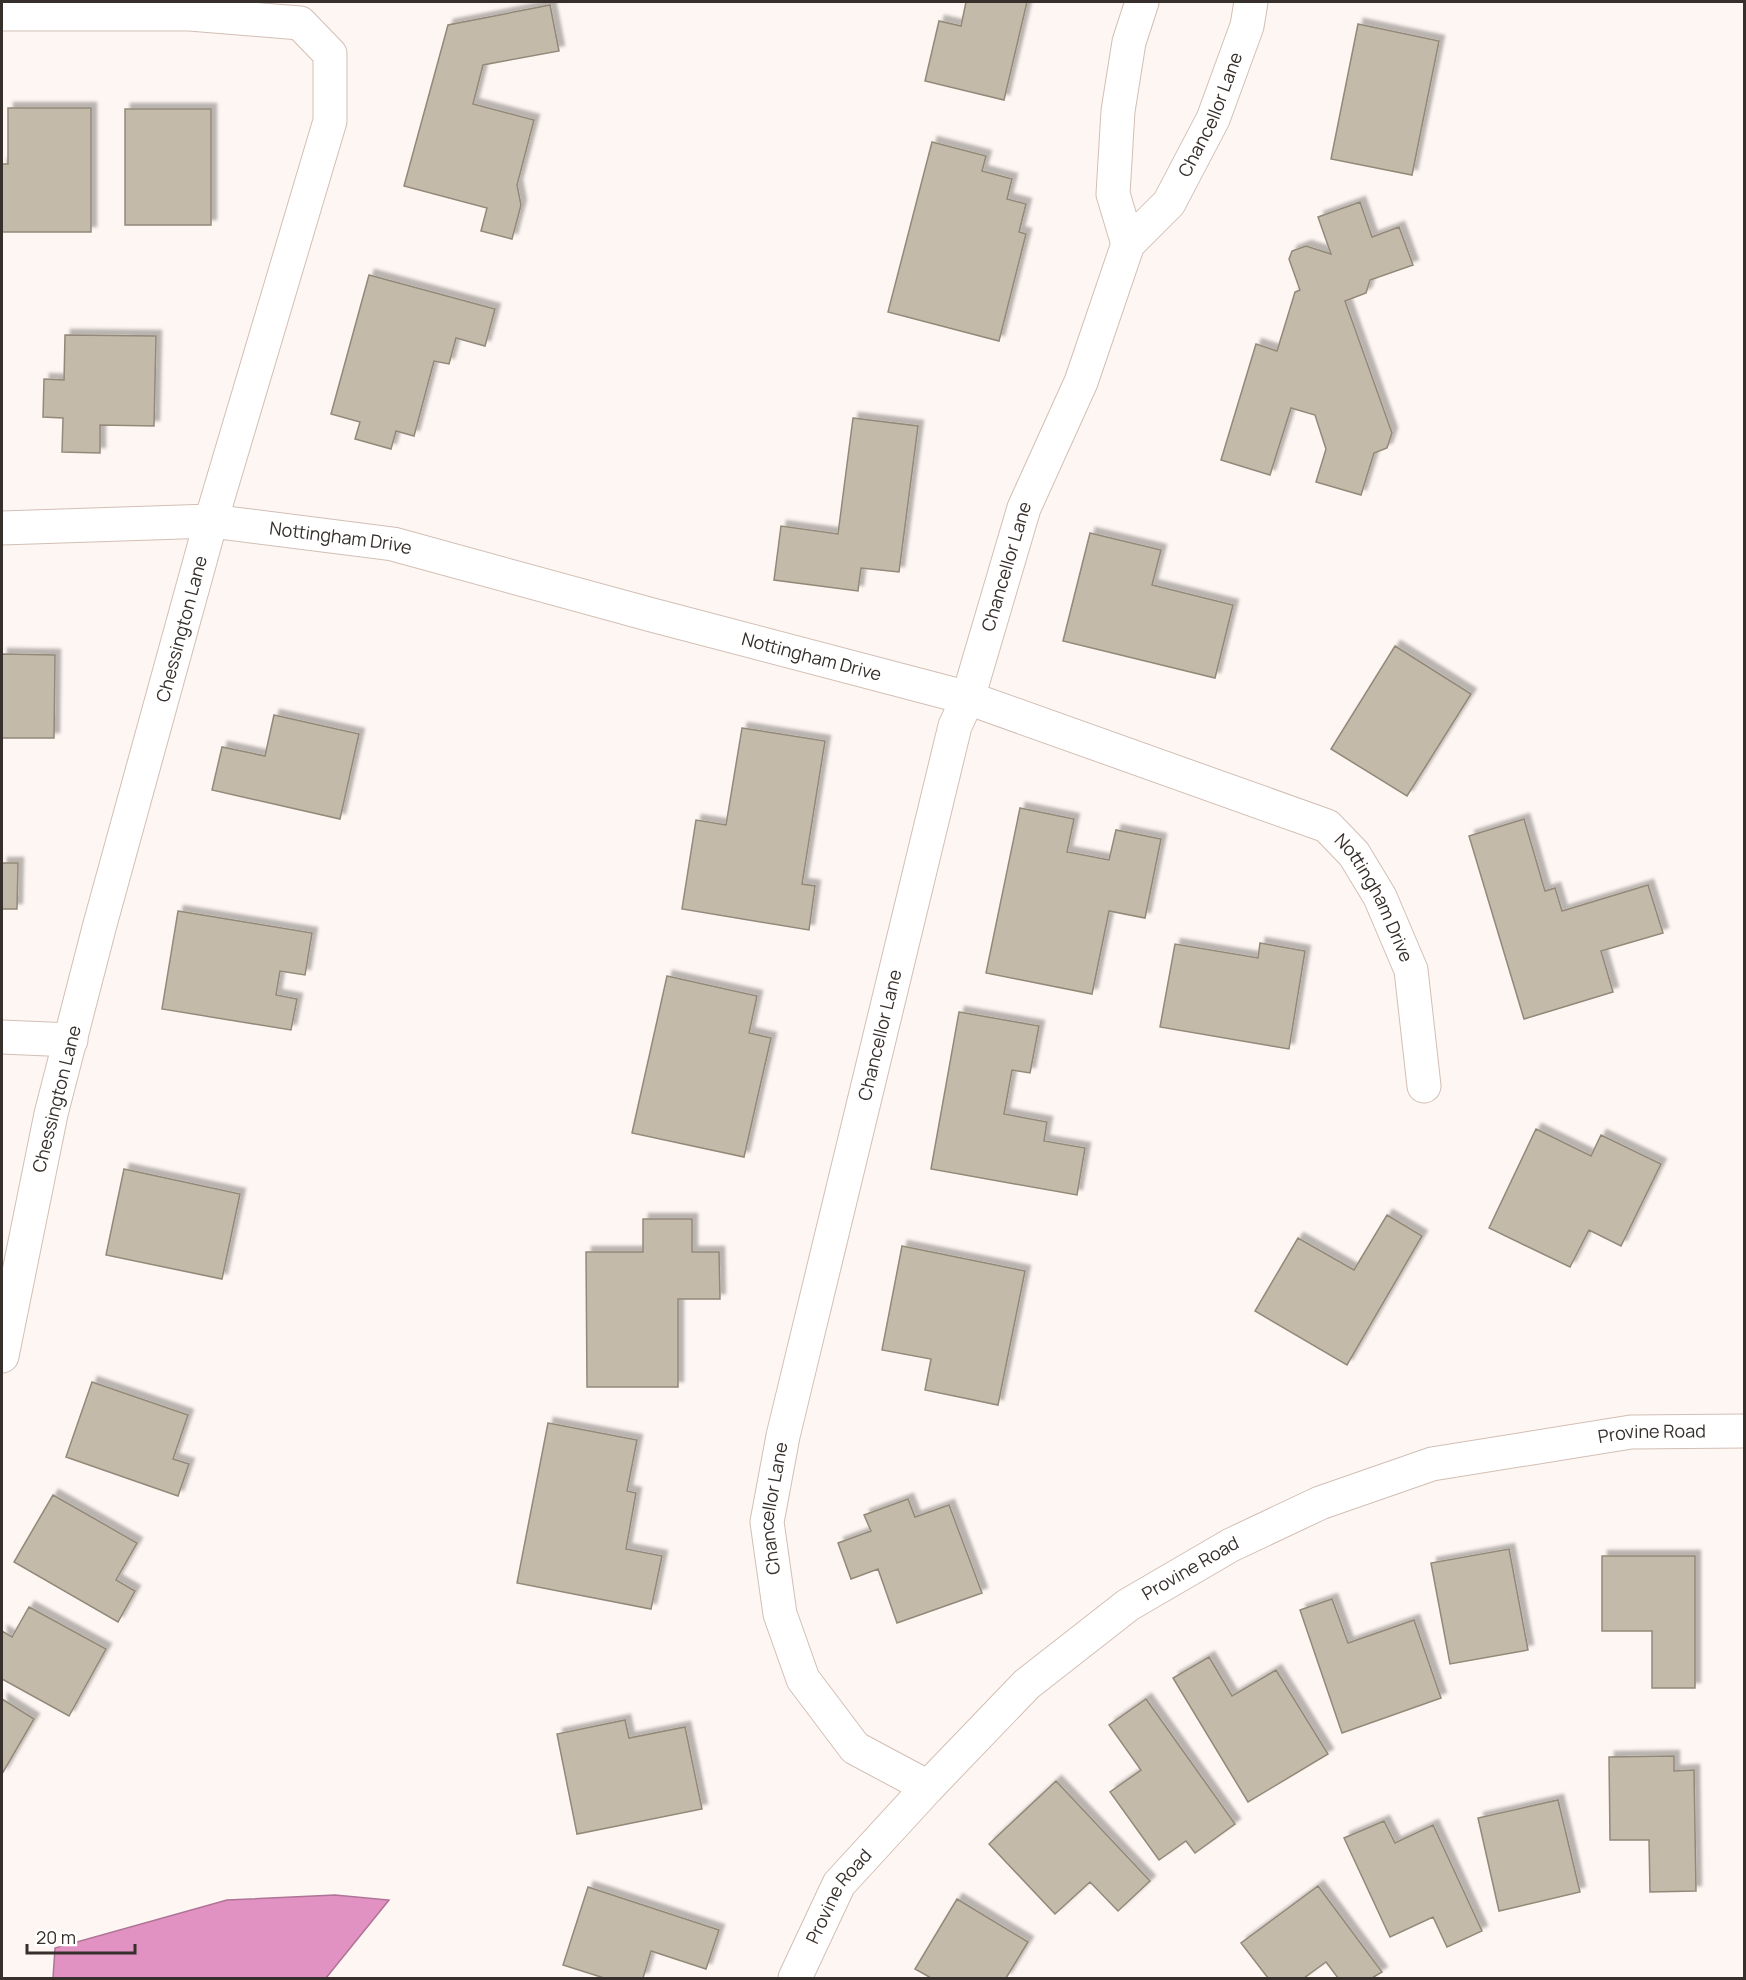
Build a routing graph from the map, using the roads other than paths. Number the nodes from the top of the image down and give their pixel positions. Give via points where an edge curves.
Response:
1 (1142, 2) edge
2 (1251, 2) edge
3 (2, 14) edge
4 (1128, 244) junction
5 (211, 521) junction
6 (2, 528) edge
7 (968, 698) junction
8 (2, 1037) edge
9 (71, 1040) junction
10 (1424, 1086) dead end
11 (2, 1356) edge
12 (1744, 1431) edge
13 (928, 1787) junction
14 (795, 1978) edge

1 - 4 street via 1129,42 1118,111 1113,194
2 - 4 street, Chancellor Lane via 1247,26 1213,119 1169,203
3 - 5 street, Chessington Lane via 190,14 300,23 330,54 330,121
4 - 7 street, Chancellor Lane via 1081,382 1024,508
5 - 6 street, Nottingham Drive
5 - 7 street, Nottingham Drive via 393,544
5 - 9 street, Chessington Lane
7 - 10 street, Nottingham Drive via 1327,826 1354,854 1380,897 1411,970
7 - 13 street, Chancellor Lane via 947,761 783,1436 766,1522 780,1614 803,1679 855,1748
8 - 9 street
9 - 11 street, Chessington Lane via 51,1114
12 - 13 street, Provine Road via 1631,1432 1432,1464 1320,1503 1231,1545 1128,1605 1027,1684
13 - 14 street, Provine Road via 839,1884

